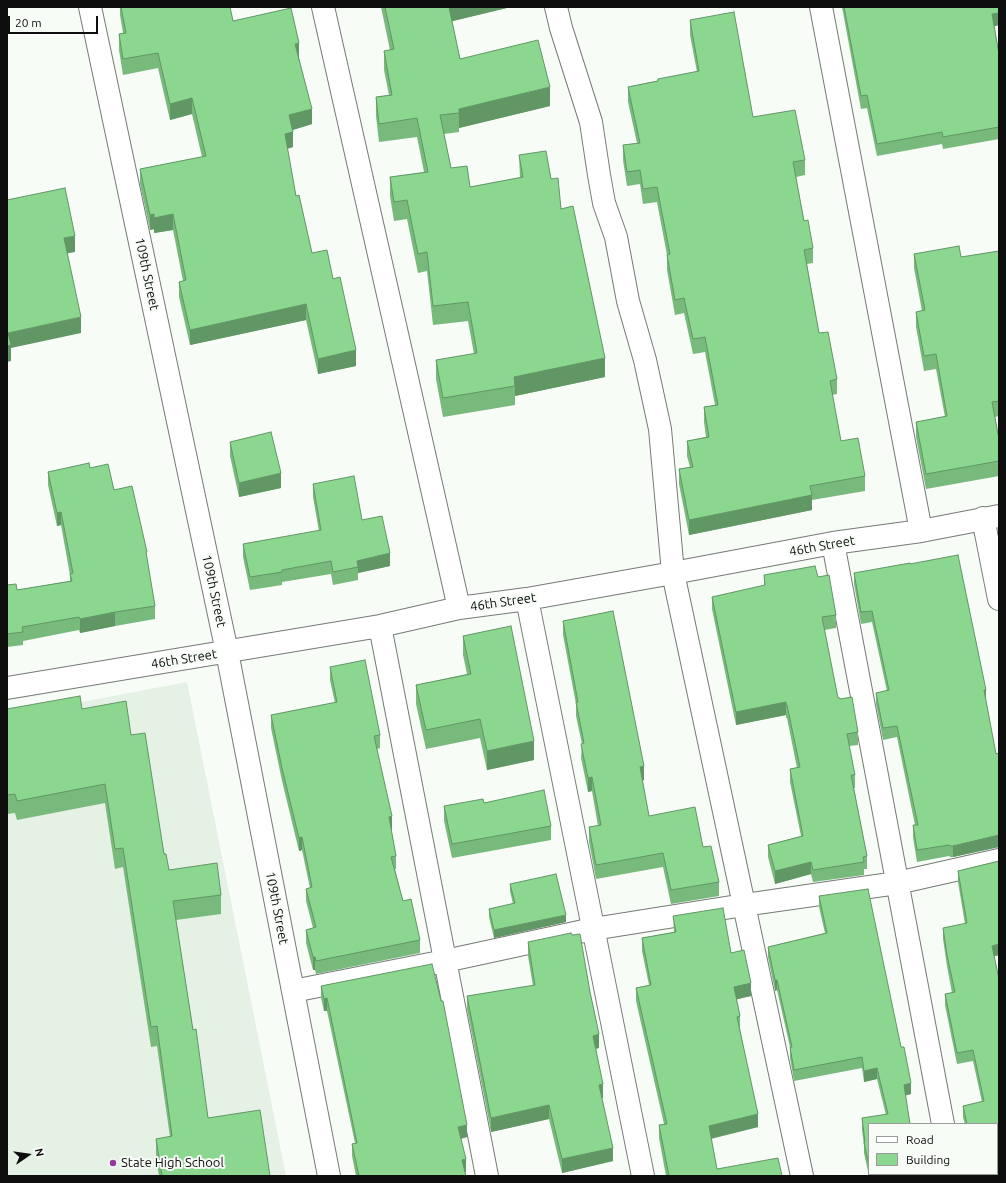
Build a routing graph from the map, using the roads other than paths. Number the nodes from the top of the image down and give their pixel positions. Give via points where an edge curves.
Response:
1 (90, 7) edge
2 (323, 7) edge
3 (556, 7) edge
4 (821, 7) edge
5 (991, 517) edge
6 (921, 531) junction
7 (833, 543) junction
8 (673, 573) junction
9 (527, 599) junction
10 (999, 599) edge
11 (459, 608) junction
12 (380, 626) junction
13 (227, 652) junction
14 (7, 688) edge
15 (999, 860) edge
16 (897, 883) junction
17 (744, 905) junction
18 (593, 929) junction
19 (445, 961) junction
20 (292, 991) junction
21 (942, 1123) edge
22 (328, 1176) edge
23 (487, 1176) edge
24 (643, 1176) edge
25 (802, 1176) edge

1 - 13 street, 109th Street
2 - 11 street
3 - 8 street via 591,122 604,203 616,237 628,301 645,360 660,429
4 - 6 street
5 - 6 street, 46th Street
5 - 10 street
6 - 7 street, 46th Street
7 - 8 street, 46th Street
7 - 16 street
8 - 9 street, 46th Street
8 - 17 street
9 - 11 street, 46th Street
9 - 18 street
11 - 12 street, 46th Street
12 - 13 street, 46th Street
12 - 19 street
13 - 14 street, 46th Street
13 - 20 street, 109th Street
15 - 16 street
16 - 17 street
16 - 21 street
17 - 18 street
17 - 25 street
18 - 19 street
18 - 24 street
19 - 20 street
19 - 23 street
20 - 22 street, 109th Street

